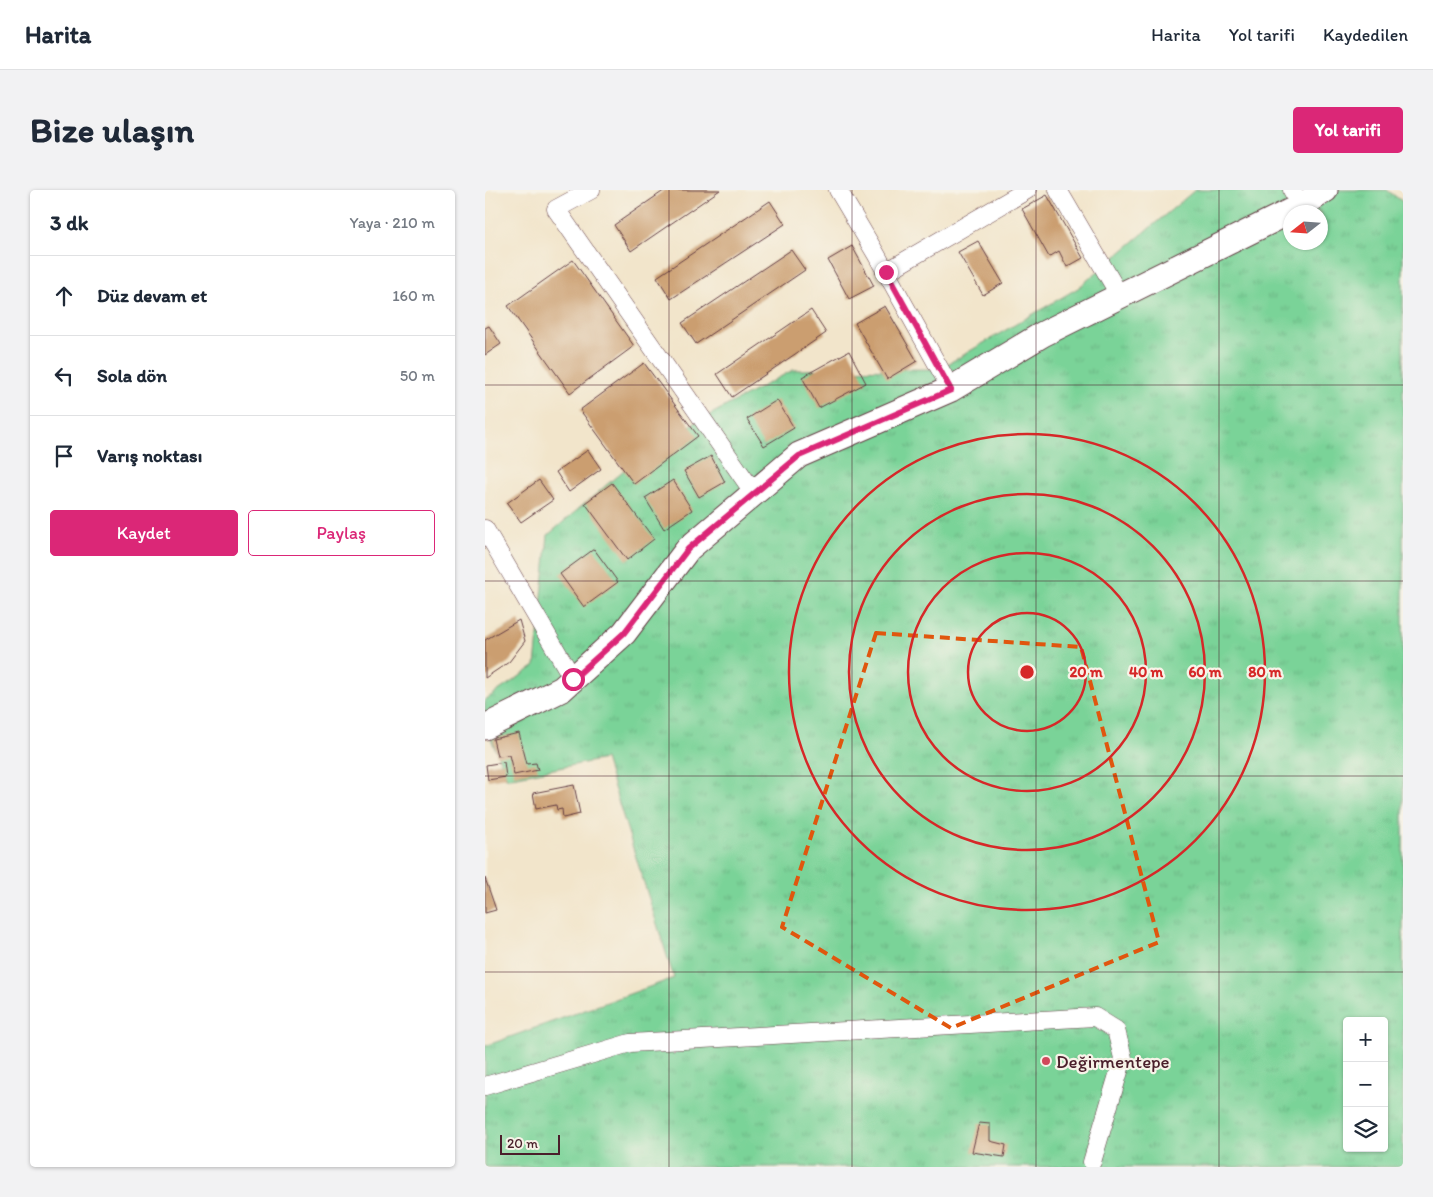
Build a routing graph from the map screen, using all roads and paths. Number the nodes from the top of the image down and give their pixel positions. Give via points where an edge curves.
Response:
1 (591, 190) edge
2 (838, 190) edge
3 (1027, 190) edge
4 (1058, 190) edge
5 (1325, 190) edge
6 (1297, 198) edge
7 (886, 272) junction
8 (1120, 296) junction
9 (951, 390) junction
10 (754, 493) junction
11 (485, 529) edge
12 (573, 679) junction
13 (485, 727) edge
14 (485, 1086) edge
15 (1092, 1162) dead end

1 - 10 street via 555,209
2 - 7 street
3 - 7 street
4 - 8 street
5 - 6 street
6 - 8 street
7 - 9 street
8 - 9 street via 1043,334
9 - 10 street via 799,456
10 - 12 street via 688,549 624,633
11 - 12 street
12 - 13 street via 562,689
14 - 15 street via 630,1042 1095,1017 1116,1030 1123,1058

